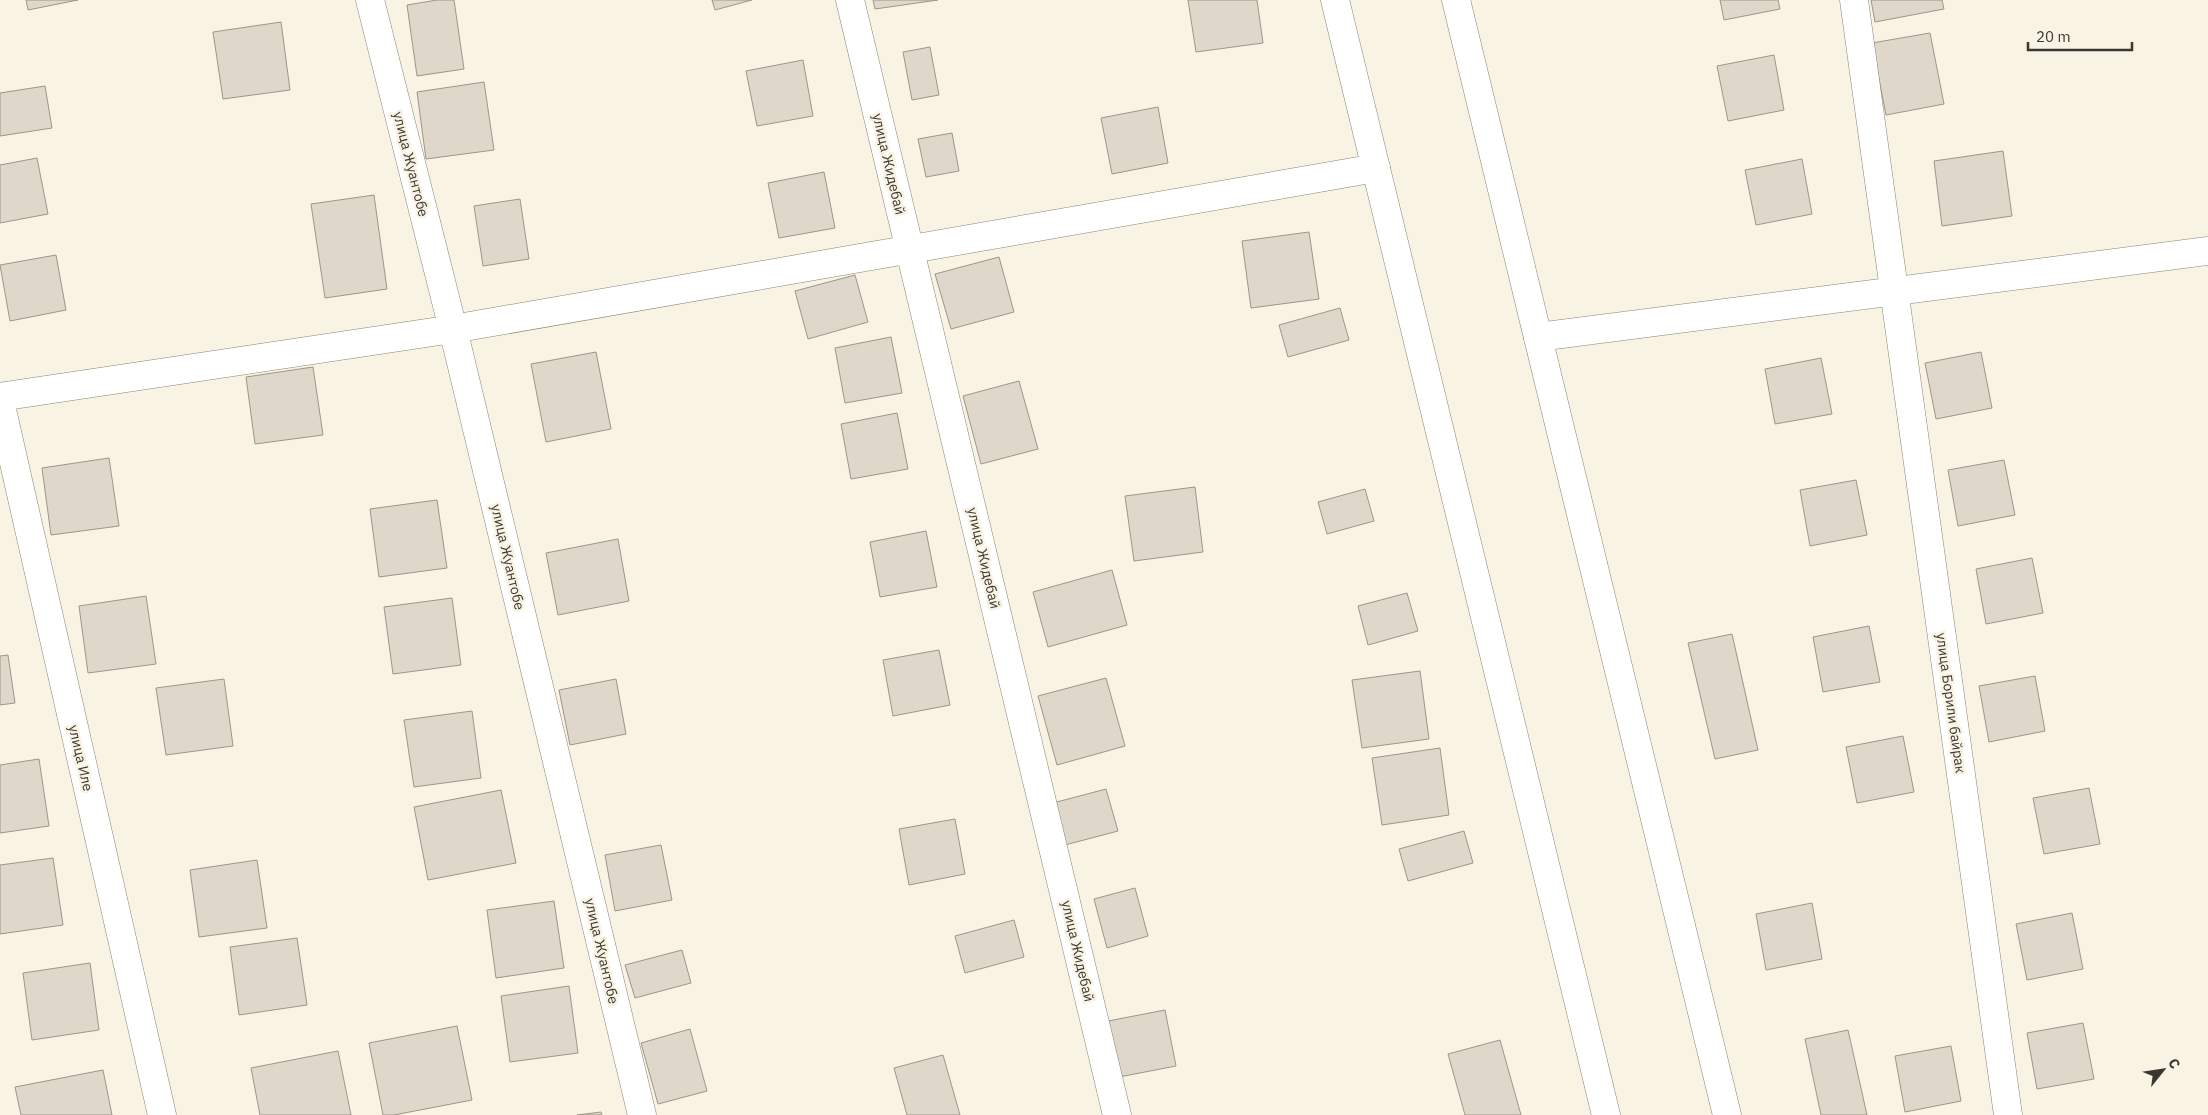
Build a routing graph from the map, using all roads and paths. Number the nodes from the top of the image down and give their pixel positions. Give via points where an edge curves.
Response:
1 (370, 0) edge
2 (850, 0) edge
3 (1335, 0) edge
4 (1456, 0) edge
5 (1854, 0) edge
6 (1376, 168) junction
7 (910, 249) junction
8 (2208, 252) edge
9 (1894, 291) junction
10 (453, 329) junction
11 (1538, 337) junction
12 (0, 397) edge
13 (0, 401) edge
14 (162, 1115) edge
15 (642, 1115) edge
16 (1118, 1115) edge
17 (1606, 1115) edge
18 (1728, 1115) edge
19 (2008, 1115) edge

1 - 10 street, улица Жуантобе
2 - 7 street, улица Жидебай
3 - 6 street
4 - 11 street
5 - 9 street, улица Борили байрак
6 - 7 street
6 - 17 street
7 - 10 street
7 - 16 street, улица Жидебай
8 - 9 street
9 - 11 street
9 - 19 street, улица Борили байрак
10 - 12 street
10 - 15 street, улица Жуантобе
11 - 18 street
13 - 14 street, улица Иле

